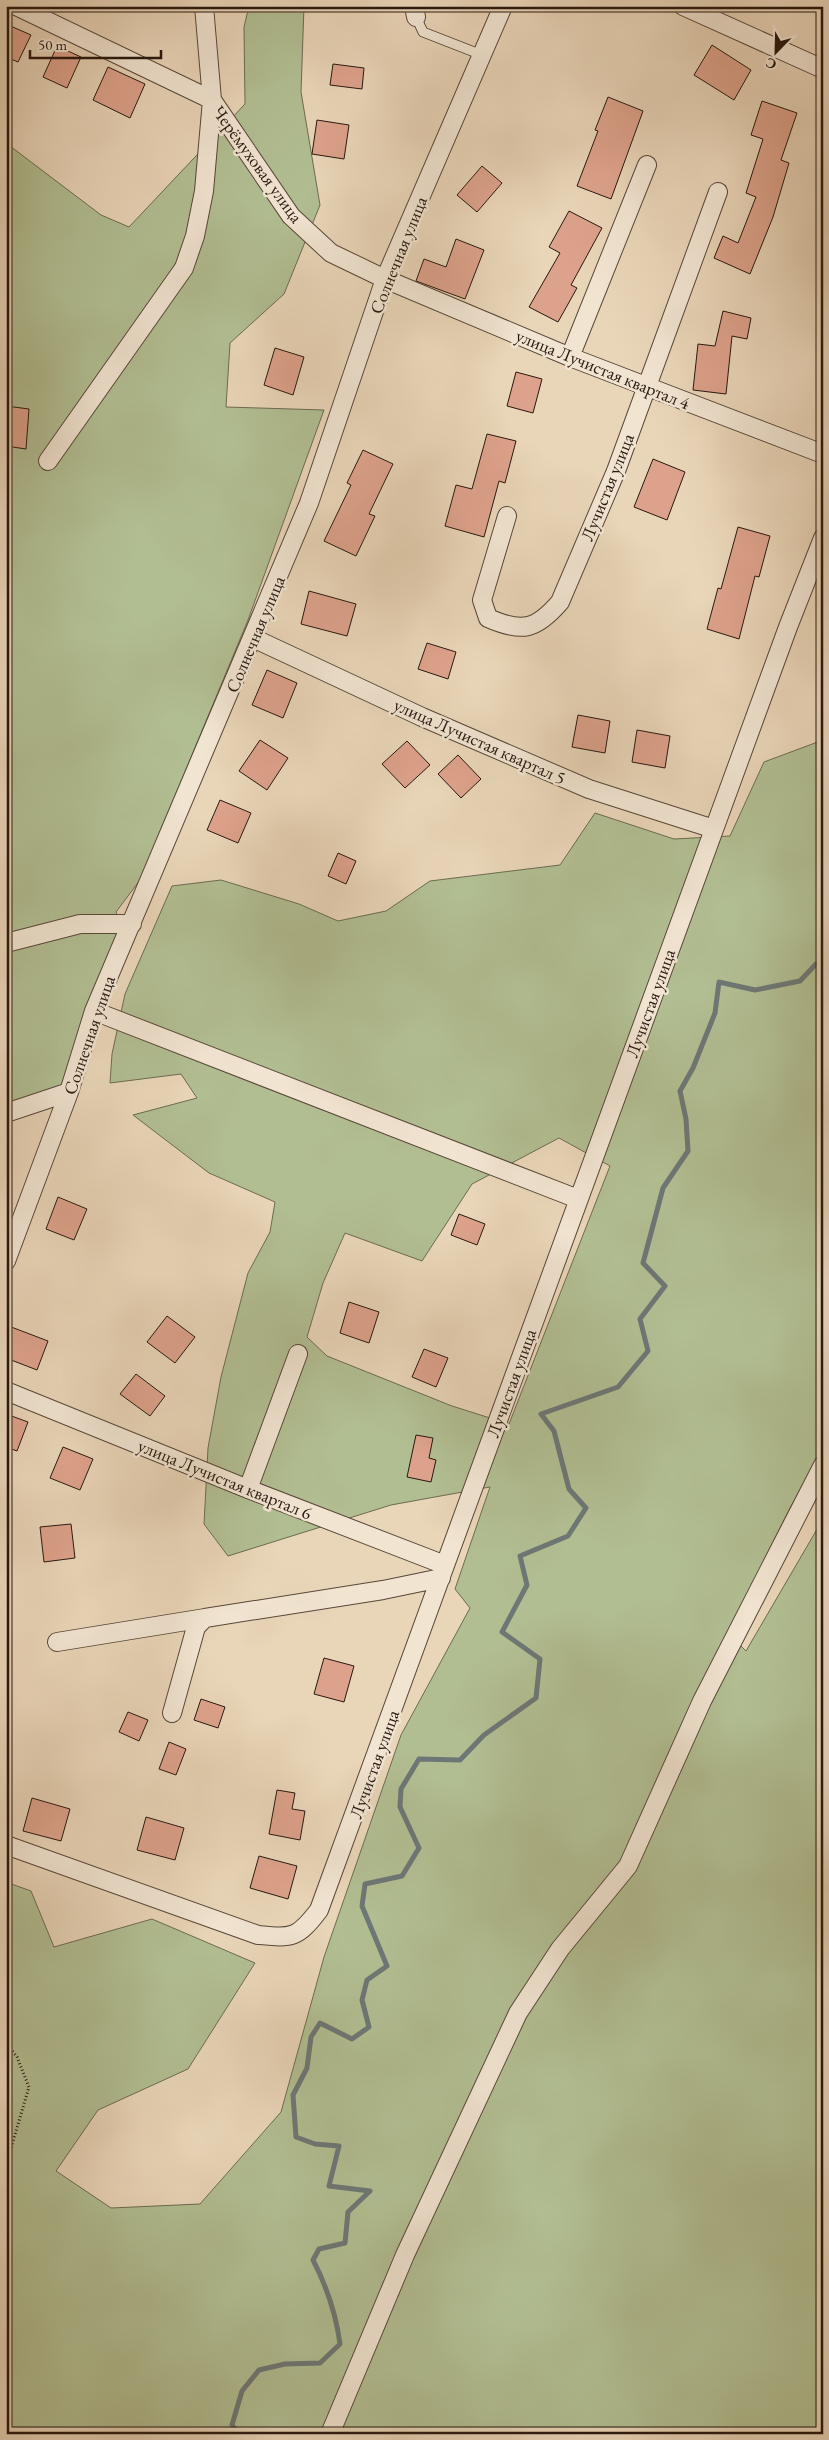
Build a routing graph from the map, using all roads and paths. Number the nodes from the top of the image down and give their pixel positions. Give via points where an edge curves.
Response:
1 (16, 6) edge
2 (204, 6) edge
3 (503, 6) edge
4 (683, 6) edge
5 (415, 12) edge
6 (482, 55) junction
7 (823, 68) edge
8 (212, 100) junction
9 (647, 165) dead end
10 (718, 192) dead end
11 (385, 279) junction
12 (570, 357) junction
13 (645, 386) junction
14 (823, 454) edge
15 (48, 461) dead end
16 (507, 516) dead end
17 (823, 538) edge
18 (253, 638) junction
19 (714, 829) junction
20 (132, 924) junction
21 (6, 943) edge
22 (94, 1011) junction
23 (69, 1092) junction
24 (6, 1113) edge
25 (578, 1200) junction
26 (6, 1261) edge
27 (298, 1354) dead end
28 (6, 1391) edge
29 (823, 1465) edge
30 (248, 1490) junction
31 (443, 1572) junction
32 (204, 1618) junction
33 (57, 1642) dead end
34 (172, 1713) dead end
35 (6, 1845) edge
36 (6, 2043) edge
37 (6, 2165) edge
38 (330, 2434) edge

1 - 8 street, Черёмуховая улица
2 - 8 street
3 - 6 street, Солнечная улица
4 - 7 street
5 - 6 lane via 422,32
6 - 11 street, Солнечная улица
8 - 11 street, Черёмуховая улица via 291,216 331,253
8 - 15 street via 204,191 195,236 184,268
9 - 12 street
10 - 13 street, Лучистая улица
11 - 12 street, улица Лучистая квартал 4
11 - 18 street, Солнечная улица via 309,503
12 - 13 street, улица Лучистая квартал 4
13 - 14 street, улица Лучистая квартал 4
13 - 16 street, Лучистая улица via 616,471 560,602 547,617 529,628 506,626 488,618 482,600
17 - 19 street, Лучистая улица
18 - 19 street, улица Лучистая квартал 5 via 422,717 589,789
18 - 20 street, Солнечная улица
19 - 25 street, Лучистая улица
20 - 21 street via 80,924
20 - 22 street, Солнечная улица
22 - 23 street, Солнечная улица
22 - 25 street
23 - 24 street
23 - 26 street, Солнечная улица
25 - 31 street, Лучистая улица
27 - 30 street
28 - 30 street, улица Лучистая квартал 6
29 - 38 street via 702,1701 628,1866 560,1949 518,2013 405,2255
30 - 31 street, улица Лучистая квартал 6
31 - 32 street via 384,1590
31 - 35 street, Лучистая улица via 329,1887 319,1910 306,1927 286,1938 258,1935
32 - 33 street
32 - 34 street via 196,1628
36 - 37 path via 18,2057 29,2087

